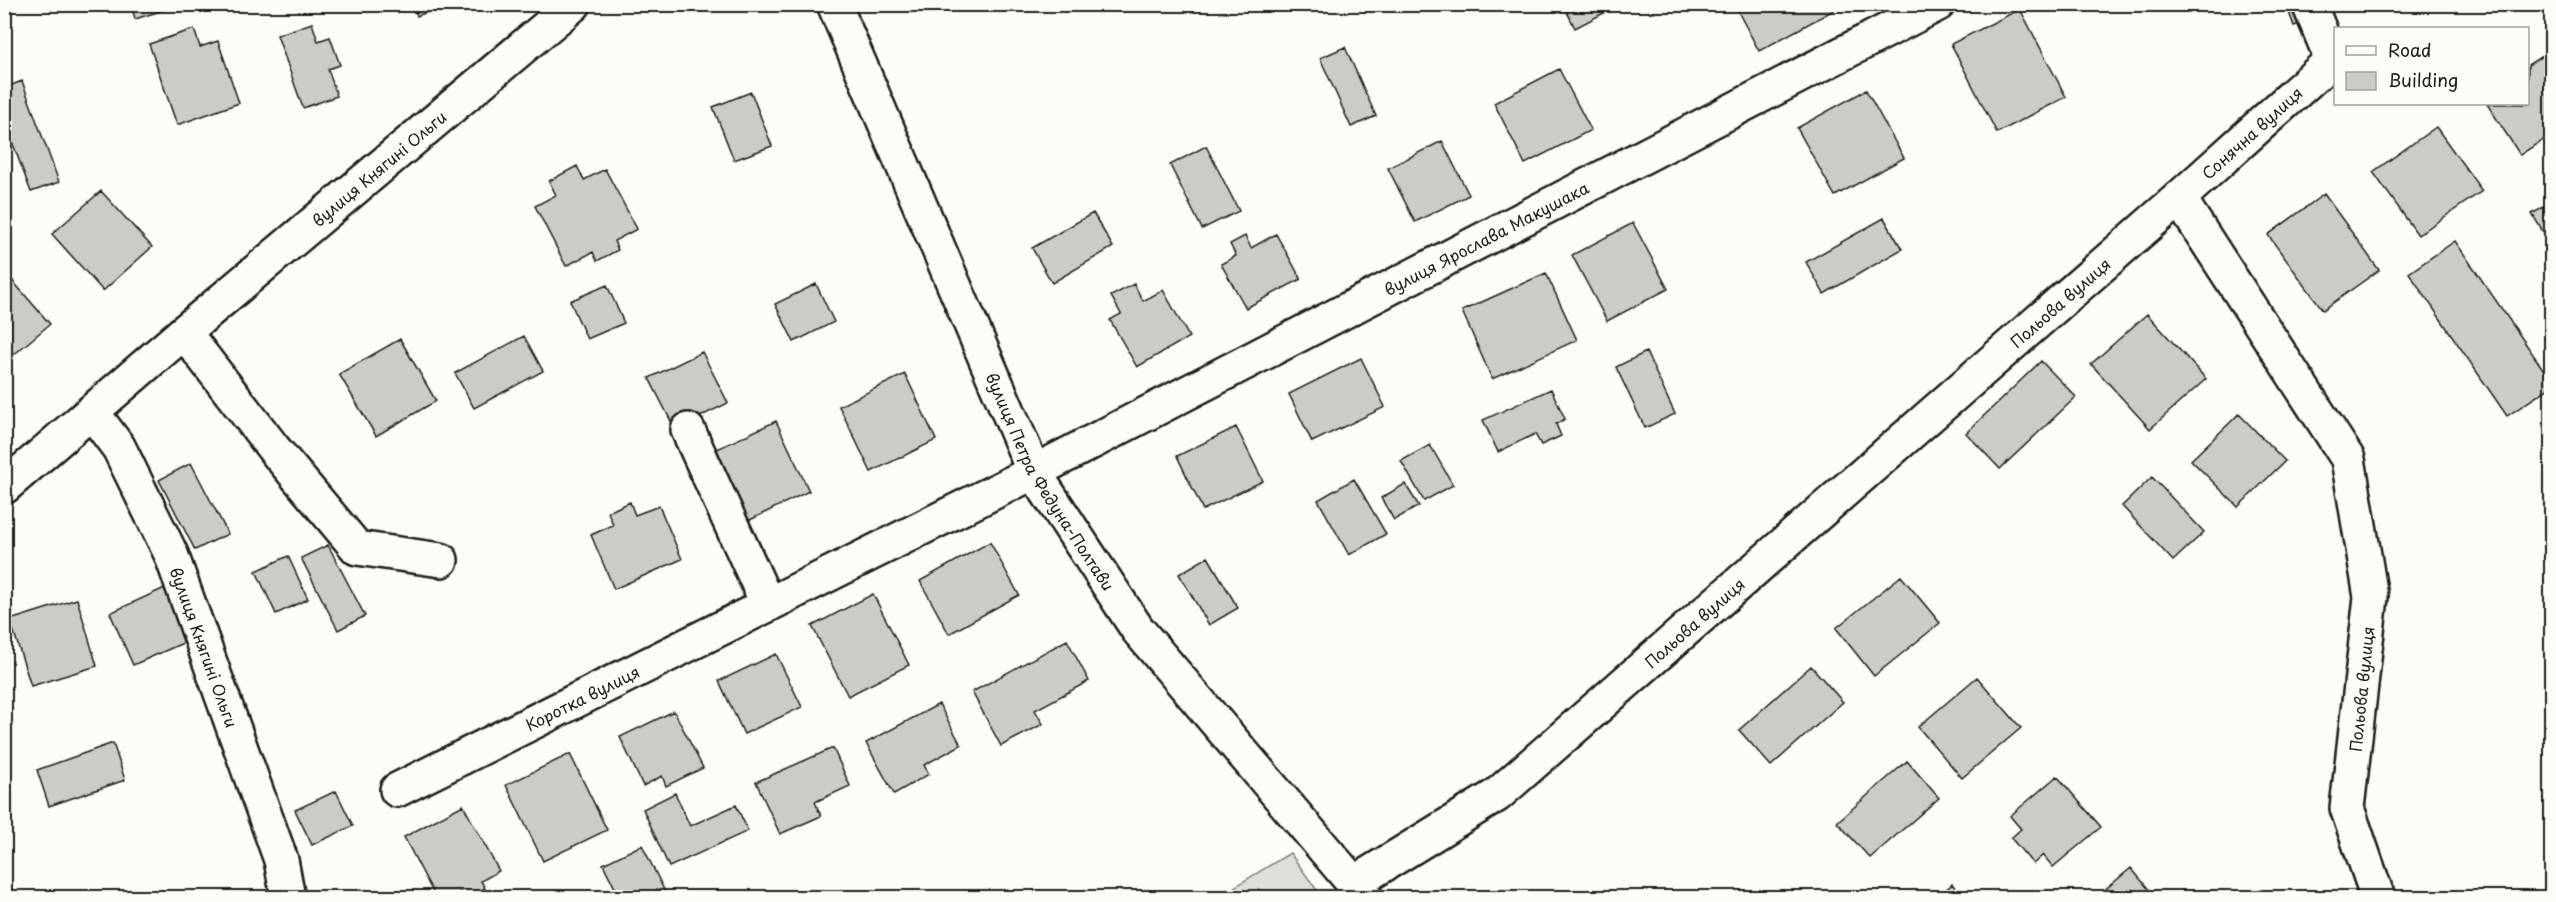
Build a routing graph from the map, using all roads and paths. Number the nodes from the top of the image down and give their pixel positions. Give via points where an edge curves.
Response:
1 (574, 4) edge
2 (834, 4) edge
3 (1938, 4) edge
4 (2309, 4) edge
5 (2179, 198) junction
6 (184, 332) junction
7 (92, 412) junction
8 (688, 430) dead end
9 (1034, 472) junction
10 (4, 487) edge
11 (441, 560) dead end
12 (768, 605) junction
13 (397, 790) dead end
14 (1360, 890) edge
15 (288, 897) edge
16 (2378, 897) edge

1 - 6 street, вулиця Княгині Ольги
2 - 9 street, вулиця Петра Федуна-Полтави
3 - 9 street, вулиця Ярослава Макушака
4 - 5 street, Сонячна вулиця via 2332,60
5 - 14 street, Польова вулиця via 1497,795
5 - 16 street, Польова вулиця via 2348,459 2371,597 2347,808
6 - 7 street, вулиця Княгині Ольги
6 - 11 street via 357,548
7 - 10 street, вулиця Княгині Ольги
7 - 15 street, вулиця Княгині Ольги via 119,448 171,554 281,860
8 - 12 street
9 - 12 street, Коротка вулиця
9 - 14 street, вулиця Петра Федуна-Полтави via 1138,630
12 - 13 street, Коротка вулиця

